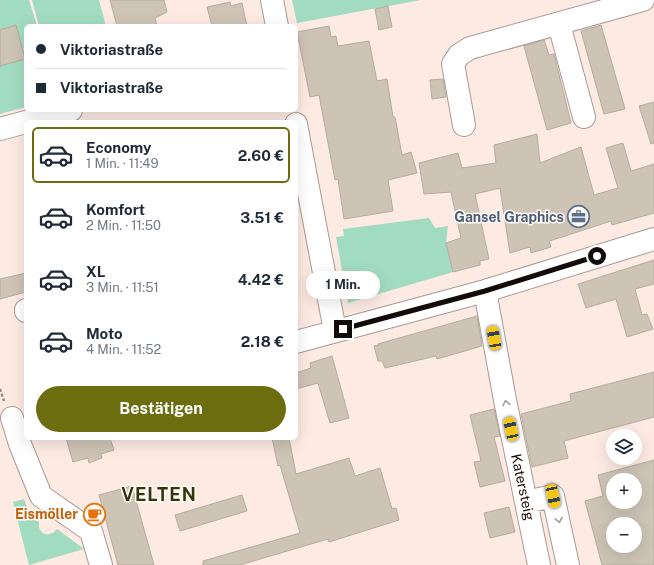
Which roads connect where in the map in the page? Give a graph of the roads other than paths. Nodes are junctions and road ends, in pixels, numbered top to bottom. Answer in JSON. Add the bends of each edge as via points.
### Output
{"nodes":[{"id":1,"x":272,"y":0,"type":"edge"},
{"id":2,"x":643,"y":0,"type":"edge"},
{"id":3,"x":277,"y":24,"type":"edge"},
{"id":4,"x":559,"y":24,"type":"junction"},
{"id":5,"x":64,"y":112,"type":"edge"},
{"id":6,"x":584,"y":117,"type":"dead end"},
{"id":7,"x":34,"y":120,"type":"edge"},
{"id":8,"x":24,"y":123,"type":"edge"},
{"id":9,"x":464,"y":125,"type":"dead end"},
{"id":10,"x":0,"y":129,"type":"edge"},
{"id":11,"x":298,"y":134,"type":"edge"},
{"id":12,"x":654,"y":240,"type":"edge"},
{"id":13,"x":485,"y":291,"type":"junction"},
{"id":14,"x":335,"y":331,"type":"junction"},
{"id":15,"x":298,"y":341,"type":"edge"},
{"id":16,"x":13,"y":418,"type":"edge"},
{"id":17,"x":526,"y":502,"type":"junction"},
{"id":18,"x":101,"y":565,"type":"edge"},
{"id":19,"x":539,"y":565,"type":"edge"},
{"id":20,"x":568,"y":565,"type":"edge"}],
"edges":[{"from":1,"to":3,"type":"street"},
{"from":2,"to":4,"type":"street"},
{"from":4,"to":6,"type":"street"},
{"from":4,"to":9,"type":"street","via":[[470,48],[459,55],[453,64]]},
{"from":5,"to":7,"type":"street"},
{"from":8,"to":10,"type":"street"},
{"from":11,"to":14,"type":"street"},
{"from":12,"to":13,"type":"street"},
{"from":13,"to":14,"type":"street"},
{"from":17,"to":13,"type":"street","name":"Katersteig","one_way":true},
{"from":14,"to":15,"type":"street"},
{"from":16,"to":18,"type":"street","via":[[20,444],[41,496],[91,532]]},
{"from":17,"to":19,"type":"street","name":"Katersteig"},
{"from":17,"to":20,"type":"street","one_way":true,"via":[[553,496]]}]}
